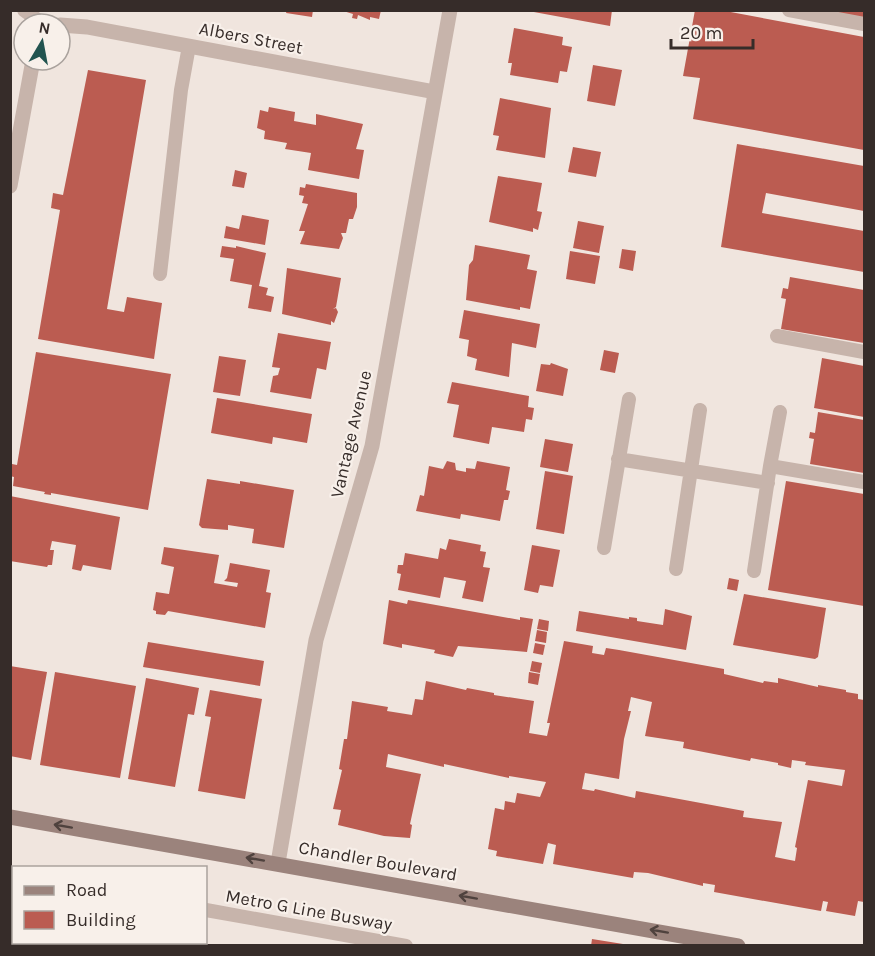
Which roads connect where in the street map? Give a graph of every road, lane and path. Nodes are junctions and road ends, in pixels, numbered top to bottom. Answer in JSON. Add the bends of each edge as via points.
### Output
{"nodes":[{"id":1,"x":450,"y":10,"type":"edge"},
{"id":2,"x":789,"y":10,"type":"edge"},
{"id":3,"x":864,"y":24,"type":"edge"},
{"id":4,"x":72,"y":25,"type":"edge"},
{"id":5,"x":189,"y":46,"type":"junction"},
{"id":6,"x":31,"y":72,"type":"edge"},
{"id":7,"x":435,"y":92,"type":"junction"},
{"id":8,"x":10,"y":186,"type":"edge"},
{"id":9,"x":160,"y":274,"type":"dead end"},
{"id":10,"x":777,"y":336,"type":"dead end"},
{"id":11,"x":864,"y":352,"type":"edge"},
{"id":12,"x":629,"y":399,"type":"dead end"},
{"id":13,"x":700,"y":410,"type":"dead end"},
{"id":14,"x":780,"y":412,"type":"dead end"},
{"id":15,"x":618,"y":459,"type":"junction"},
{"id":16,"x":770,"y":466,"type":"junction"},
{"id":17,"x":691,"y":471,"type":"junction"},
{"id":18,"x":864,"y":482,"type":"edge"},
{"id":19,"x":768,"y":483,"type":"junction"},
{"id":20,"x":604,"y":548,"type":"dead end"},
{"id":21,"x":676,"y":569,"type":"dead end"},
{"id":22,"x":754,"y":571,"type":"dead end"},
{"id":23,"x":10,"y":817,"type":"edge"},
{"id":24,"x":278,"y":863,"type":"junction"},
{"id":25,"x":207,"y":910,"type":"edge"},
{"id":26,"x":406,"y":945,"type":"edge"},
{"id":27,"x":738,"y":945,"type":"edge"}],
"edges":[{"from":1,"to":7,"type":"street","name":"Vantage Avenue"},
{"from":2,"to":3,"type":"lane"},
{"from":4,"to":5,"type":"street","name":"Albers Street"},
{"from":5,"to":7,"type":"street","name":"Albers Street"},
{"from":5,"to":9,"type":"lane"},
{"from":6,"to":8,"type":"street"},
{"from":7,"to":24,"type":"street","name":"Vantage Avenue","via":[[372,446],[316,640]]},
{"from":10,"to":11,"type":"lane"},
{"from":12,"to":15,"type":"lane"},
{"from":13,"to":17,"type":"lane"},
{"from":14,"to":16,"type":"lane"},
{"from":15,"to":17,"type":"lane"},
{"from":15,"to":20,"type":"lane"},
{"from":16,"to":18,"type":"lane"},
{"from":16,"to":19,"type":"lane"},
{"from":17,"to":19,"type":"lane"},
{"from":17,"to":21,"type":"lane"},
{"from":19,"to":22,"type":"lane"},
{"from":24,"to":23,"type":"street","name":"Chandler Boulevard","one_way":true},
{"from":27,"to":24,"type":"street","name":"Chandler Boulevard","one_way":true},
{"from":25,"to":26,"type":"lane","name":"Metro G Line Busway"}]}
